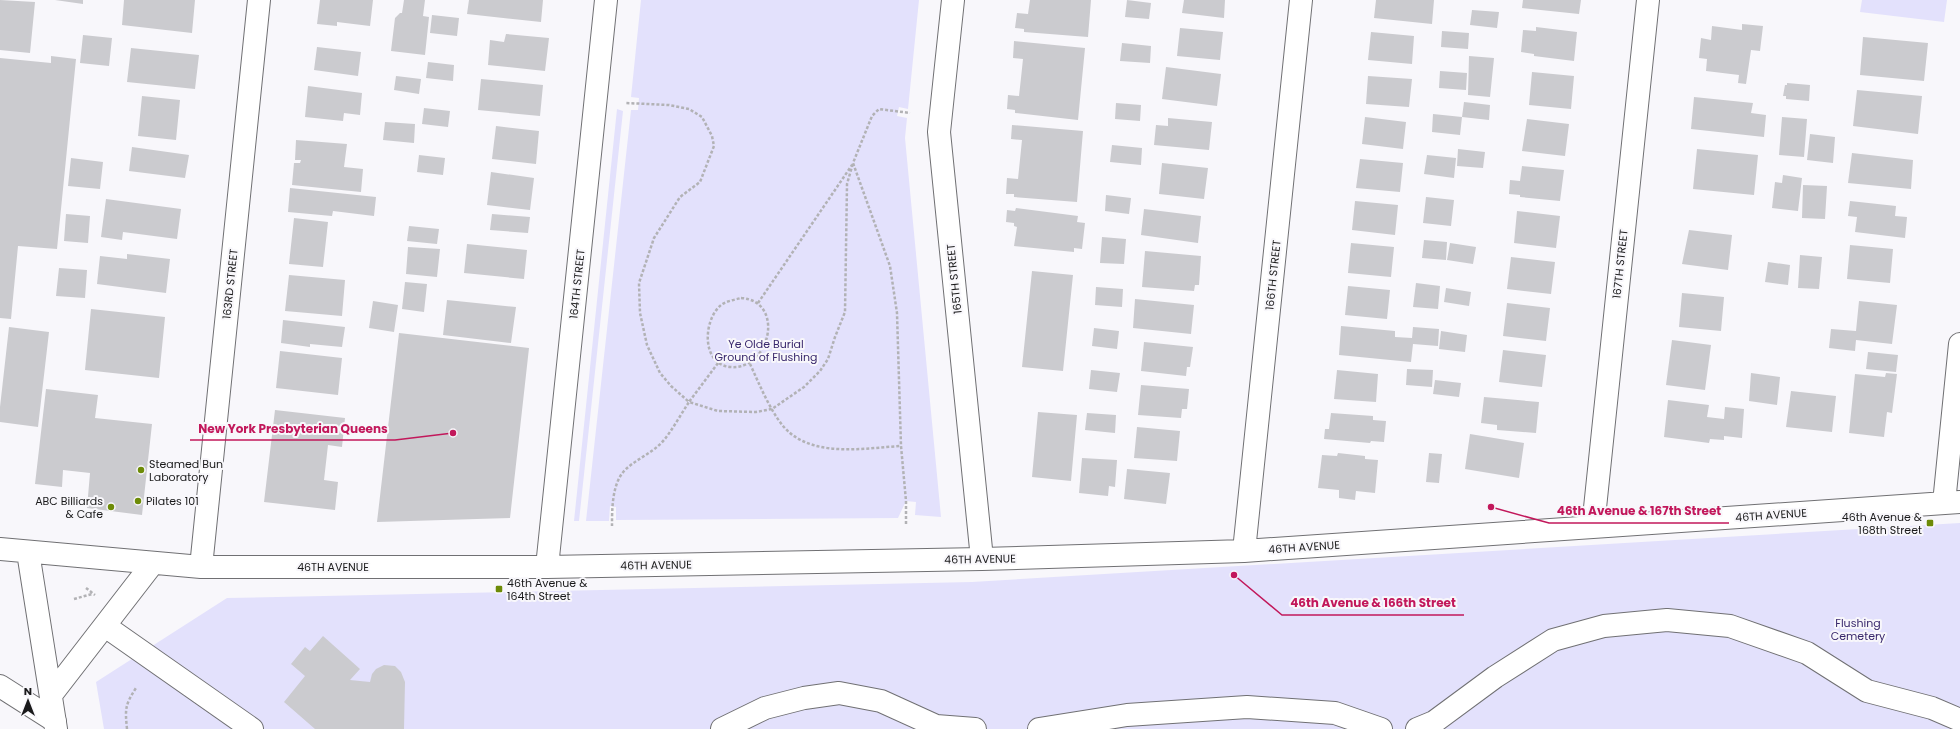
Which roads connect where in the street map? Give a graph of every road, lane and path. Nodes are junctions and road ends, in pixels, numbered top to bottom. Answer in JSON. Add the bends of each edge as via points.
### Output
{"nodes":[{"id":1,"x":259,"y":0,"type":"edge"},
{"id":2,"x":606,"y":0,"type":"edge"},
{"id":3,"x":953,"y":0,"type":"edge"},
{"id":4,"x":1301,"y":0,"type":"edge"},
{"id":5,"x":1648,"y":0,"type":"edge"},
{"id":6,"x":626,"y":103,"type":"dead end"},
{"id":7,"x":910,"y":113,"type":"dead end"},
{"id":8,"x":853,"y":163,"type":"junction"},
{"id":9,"x":758,"y":303,"type":"junction"},
{"id":10,"x":1960,"y":344,"type":"edge"},
{"id":11,"x":718,"y":363,"type":"junction"},
{"id":12,"x":750,"y":364,"type":"junction"},
{"id":13,"x":689,"y":402,"type":"junction"},
{"id":14,"x":772,"y":409,"type":"junction"},
{"id":15,"x":901,"y":446,"type":"junction"},
{"id":16,"x":1952,"y":502,"type":"edge"},
{"id":17,"x":906,"y":524,"type":"dead end"},
{"id":18,"x":612,"y":526,"type":"dead end"},
{"id":19,"x":1593,"y":527,"type":"junction"},
{"id":20,"x":0,"y":549,"type":"edge"},
{"id":21,"x":1244,"y":550,"type":"junction"},
{"id":22,"x":28,"y":552,"type":"junction"},
{"id":23,"x":982,"y":559,"type":"junction"},
{"id":24,"x":153,"y":563,"type":"junction"},
{"id":25,"x":202,"y":568,"type":"junction"},
{"id":26,"x":547,"y":568,"type":"junction"},
{"id":27,"x":86,"y":588,"type":"dead end"},
{"id":28,"x":74,"y":599,"type":"dead end"},
{"id":29,"x":105,"y":626,"type":"junction"},
{"id":30,"x":0,"y":686,"type":"edge"},
{"id":31,"x":136,"y":688,"type":"dead end"},
{"id":32,"x":51,"y":695,"type":"junction"},
{"id":33,"x":1960,"y":720,"type":"edge"},
{"id":34,"x":55,"y":725,"type":"edge"},
{"id":35,"x":937,"y":728,"type":"edge"},
{"id":36,"x":128,"y":729,"type":"edge"},
{"id":37,"x":252,"y":729,"type":"edge"},
{"id":38,"x":722,"y":729,"type":"edge"},
{"id":39,"x":975,"y":729,"type":"edge"},
{"id":40,"x":1039,"y":729,"type":"edge"},
{"id":41,"x":1381,"y":729,"type":"edge"},
{"id":42,"x":1417,"y":729,"type":"edge"}],
"edges":[{"from":1,"to":25,"type":"street","name":"163RD STREET"},
{"from":2,"to":26,"type":"street","name":"164TH STREET"},
{"from":3,"to":23,"type":"street","name":"165TH STREET","via":[[939,132]]},
{"from":4,"to":21,"type":"street","name":"166TH STREET"},
{"from":5,"to":19,"type":"street","name":"167TH STREET"},
{"from":6,"to":13,"type":"path","via":[[689,108],[702,117],[712,136],[714,146],[700,182],[680,197],[654,238],[639,283],[640,313],[647,345],[660,373]]},
{"from":7,"to":8,"type":"path","via":[[879,108],[872,116]]},
{"from":8,"to":9,"type":"path"},
{"from":8,"to":14,"type":"path","via":[[847,184],[845,312],[828,359],[820,371],[804,387]]},
{"from":8,"to":15,"type":"path","via":[[890,266],[897,313]]},
{"from":9,"to":11,"type":"path","via":[[750,299],[730,300],[714,312],[710,321],[708,340],[711,354]]},
{"from":9,"to":12,"type":"path","via":[[766,313],[768,329],[763,348]]},
{"from":10,"to":16,"type":"street"},
{"from":11,"to":12,"type":"path","via":[[729,367]]},
{"from":11,"to":13,"type":"path"},
{"from":12,"to":14,"type":"path"},
{"from":13,"to":14,"type":"path","via":[[718,411],[756,412]]},
{"from":13,"to":18,"type":"path","via":[[664,441],[624,471],[612,506]]},
{"from":14,"to":15,"type":"path","via":[[789,432],[805,443],[841,449]]},
{"from":15,"to":17,"type":"path"},
{"from":16,"to":19,"type":"street","name":"46TH AVENUE"},
{"from":19,"to":21,"type":"street","name":"46TH AVENUE"},
{"from":20,"to":22,"type":"street","name":"46TH AVENUE"},
{"from":21,"to":23,"type":"street","name":"46TH AVENUE"},
{"from":22,"to":24,"type":"street","name":"46TH AVENUE"},
{"from":22,"to":32,"type":"street"},
{"from":23,"to":26,"type":"street","name":"46TH AVENUE"},
{"from":24,"to":25,"type":"street","name":"46TH AVENUE"},
{"from":24,"to":29,"type":"street"},
{"from":25,"to":26,"type":"street","name":"46TH AVENUE"},
{"from":27,"to":28,"type":"path","via":[[93,594]]},
{"from":29,"to":32,"type":"street"},
{"from":29,"to":37,"type":"street"},
{"from":30,"to":34,"type":"street"},
{"from":31,"to":36,"type":"path","via":[[127,703],[125,713]]},
{"from":32,"to":34,"type":"street"},
{"from":33,"to":42,"type":"street","via":[[1932,708],[1867,691],[1807,653],[1730,626],[1667,620],[1604,626],[1553,640],[1495,677],[1434,722]]},
{"from":35,"to":38,"type":"street","via":[[881,701],[839,693],[804,698],[765,708]]},
{"from":35,"to":39,"type":"street"},
{"from":40,"to":41,"type":"street","via":[[1127,715],[1247,707],[1335,713]]}]}
